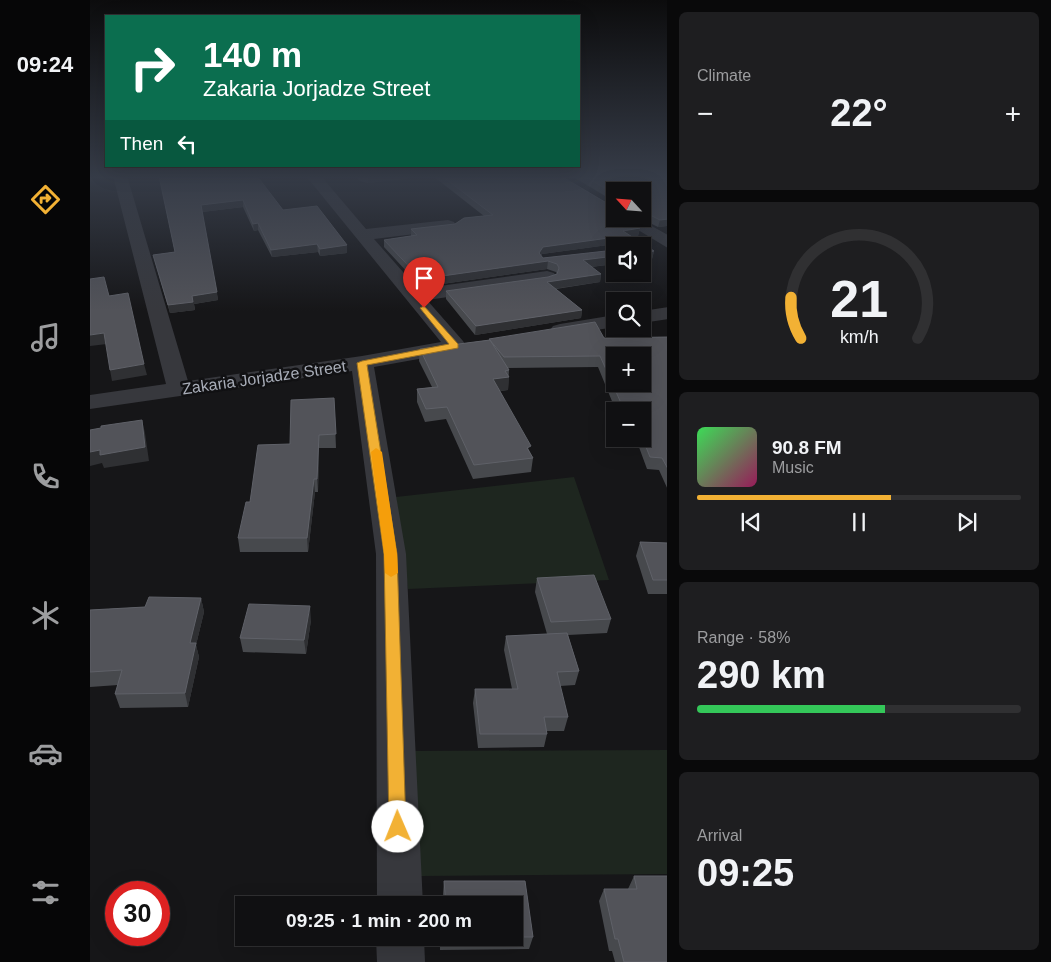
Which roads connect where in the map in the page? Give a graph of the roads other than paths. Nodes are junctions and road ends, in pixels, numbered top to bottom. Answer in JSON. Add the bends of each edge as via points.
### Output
{"nodes":[{"id":1,"x":132,"y":221,"type":"edge"},
{"id":2,"x":350,"y":221,"type":"edge"},
{"id":3,"x":454,"y":224,"type":"edge"},
{"id":4,"x":642,"y":228,"type":"edge"},
{"id":5,"x":362,"y":235,"type":"junction"},
{"id":6,"x":667,"y":244,"type":"edge"},
{"id":7,"x":651,"y":247,"type":"edge"},
{"id":8,"x":547,"y":277,"type":"edge"},
{"id":9,"x":413,"y":296,"type":"junction"},
{"id":10,"x":606,"y":322,"type":"edge"},
{"id":11,"x":540,"y":333,"type":"edge"},
{"id":12,"x":362,"y":363,"type":"junction"},
{"id":13,"x":178,"y":389,"type":"junction"},
{"id":14,"x":90,"y":402,"type":"edge"},
{"id":15,"x":400,"y":896,"type":"edge"},
{"id":16,"x":400,"y":946,"type":"edge"},
{"id":17,"x":401,"y":962,"type":"edge"}],
"edges":[{"from":1,"to":13,"type":"street"},
{"from":2,"to":5,"type":"street"},
{"from":3,"to":5,"type":"street"},
{"from":4,"to":6,"type":"street"},
{"from":5,"to":9,"type":"street"},
{"from":6,"to":7,"type":"street"},
{"from":8,"to":9,"type":"street"},
{"from":9,"to":12,"type":"street","name":"Zakaria Jorjadze Street","via":[[464,344]]},
{"from":10,"to":11,"type":"street"},
{"from":12,"to":13,"type":"street","name":"Zakaria Jorjadze Street"},
{"from":12,"to":15,"type":"street","via":[[391,554]]},
{"from":13,"to":14,"type":"street","name":"Zakaria Jorjadze Street"},
{"from":16,"to":17,"type":"street"}]}
